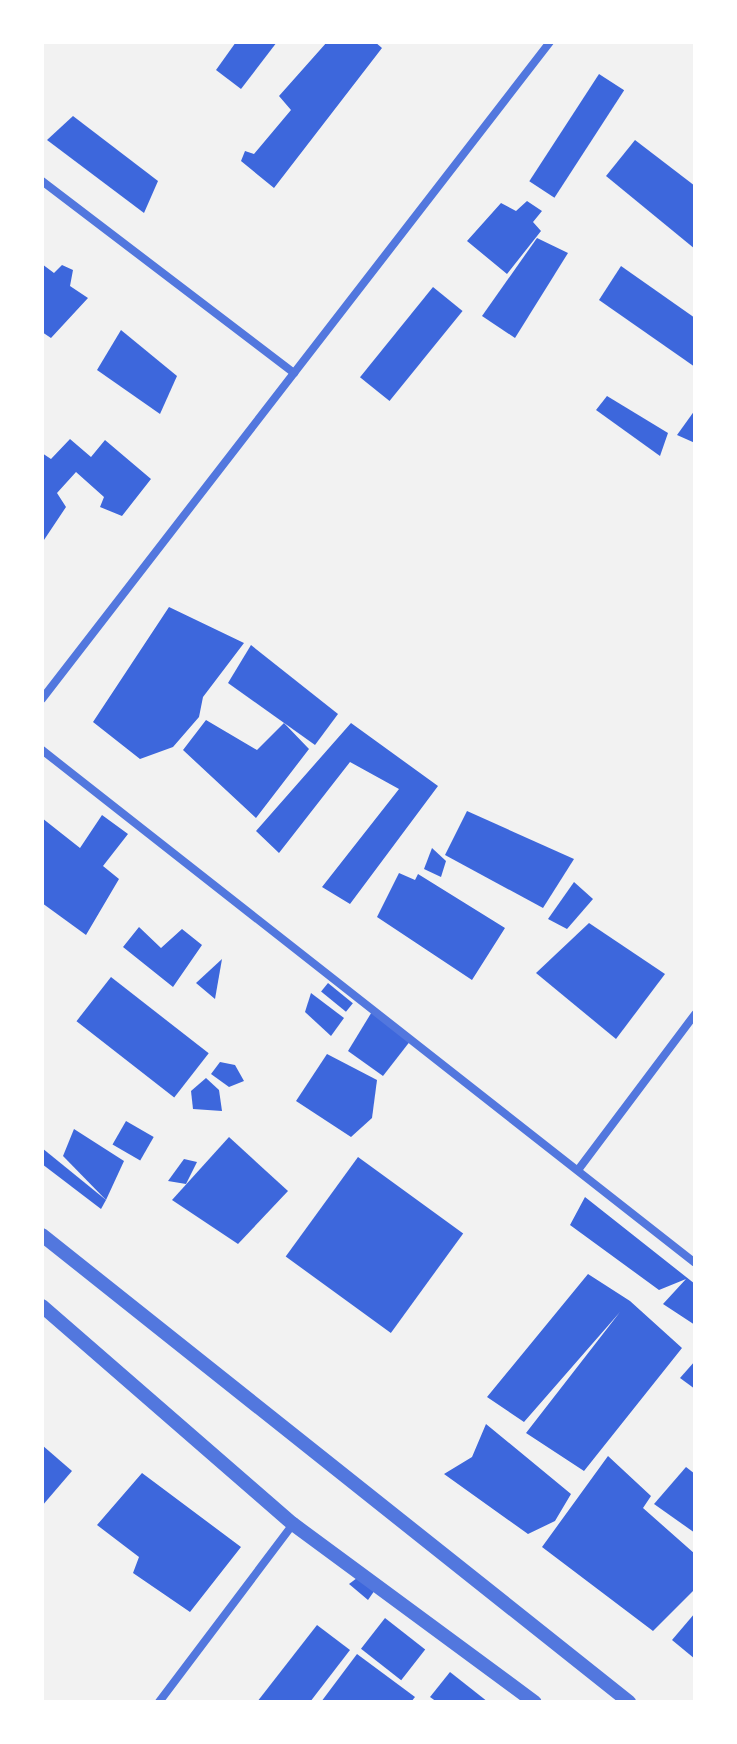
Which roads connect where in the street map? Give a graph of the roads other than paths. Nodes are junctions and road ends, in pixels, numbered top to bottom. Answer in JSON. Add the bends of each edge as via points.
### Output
{"nodes":[{"id":1,"x":550,"y":42,"type":"edge"},
{"id":2,"x":42,"y":181,"type":"edge"},
{"id":3,"x":294,"y":373,"type":"junction"},
{"id":4,"x":42,"y":699,"type":"edge"},
{"id":5,"x":42,"y":750,"type":"edge"},
{"id":6,"x":695,"y":1014,"type":"edge"},
{"id":7,"x":578,"y":1170,"type":"junction"},
{"id":8,"x":42,"y":1235,"type":"edge"},
{"id":9,"x":695,"y":1263,"type":"edge"},
{"id":10,"x":42,"y":1306,"type":"edge"},
{"id":11,"x":293,"y":1524,"type":"junction"},
{"id":12,"x":159,"y":1702,"type":"edge"},
{"id":13,"x":534,"y":1702,"type":"edge"},
{"id":14,"x":629,"y":1702,"type":"edge"}],
"edges":[{"from":1,"to":3,"type":"street"},
{"from":2,"to":3,"type":"street"},
{"from":3,"to":4,"type":"street"},
{"from":5,"to":7,"type":"street"},
{"from":6,"to":7,"type":"street"},
{"from":7,"to":9,"type":"street"},
{"from":8,"to":14,"type":"street"},
{"from":10,"to":11,"type":"street"},
{"from":11,"to":12,"type":"street"},
{"from":11,"to":13,"type":"street"}]}
